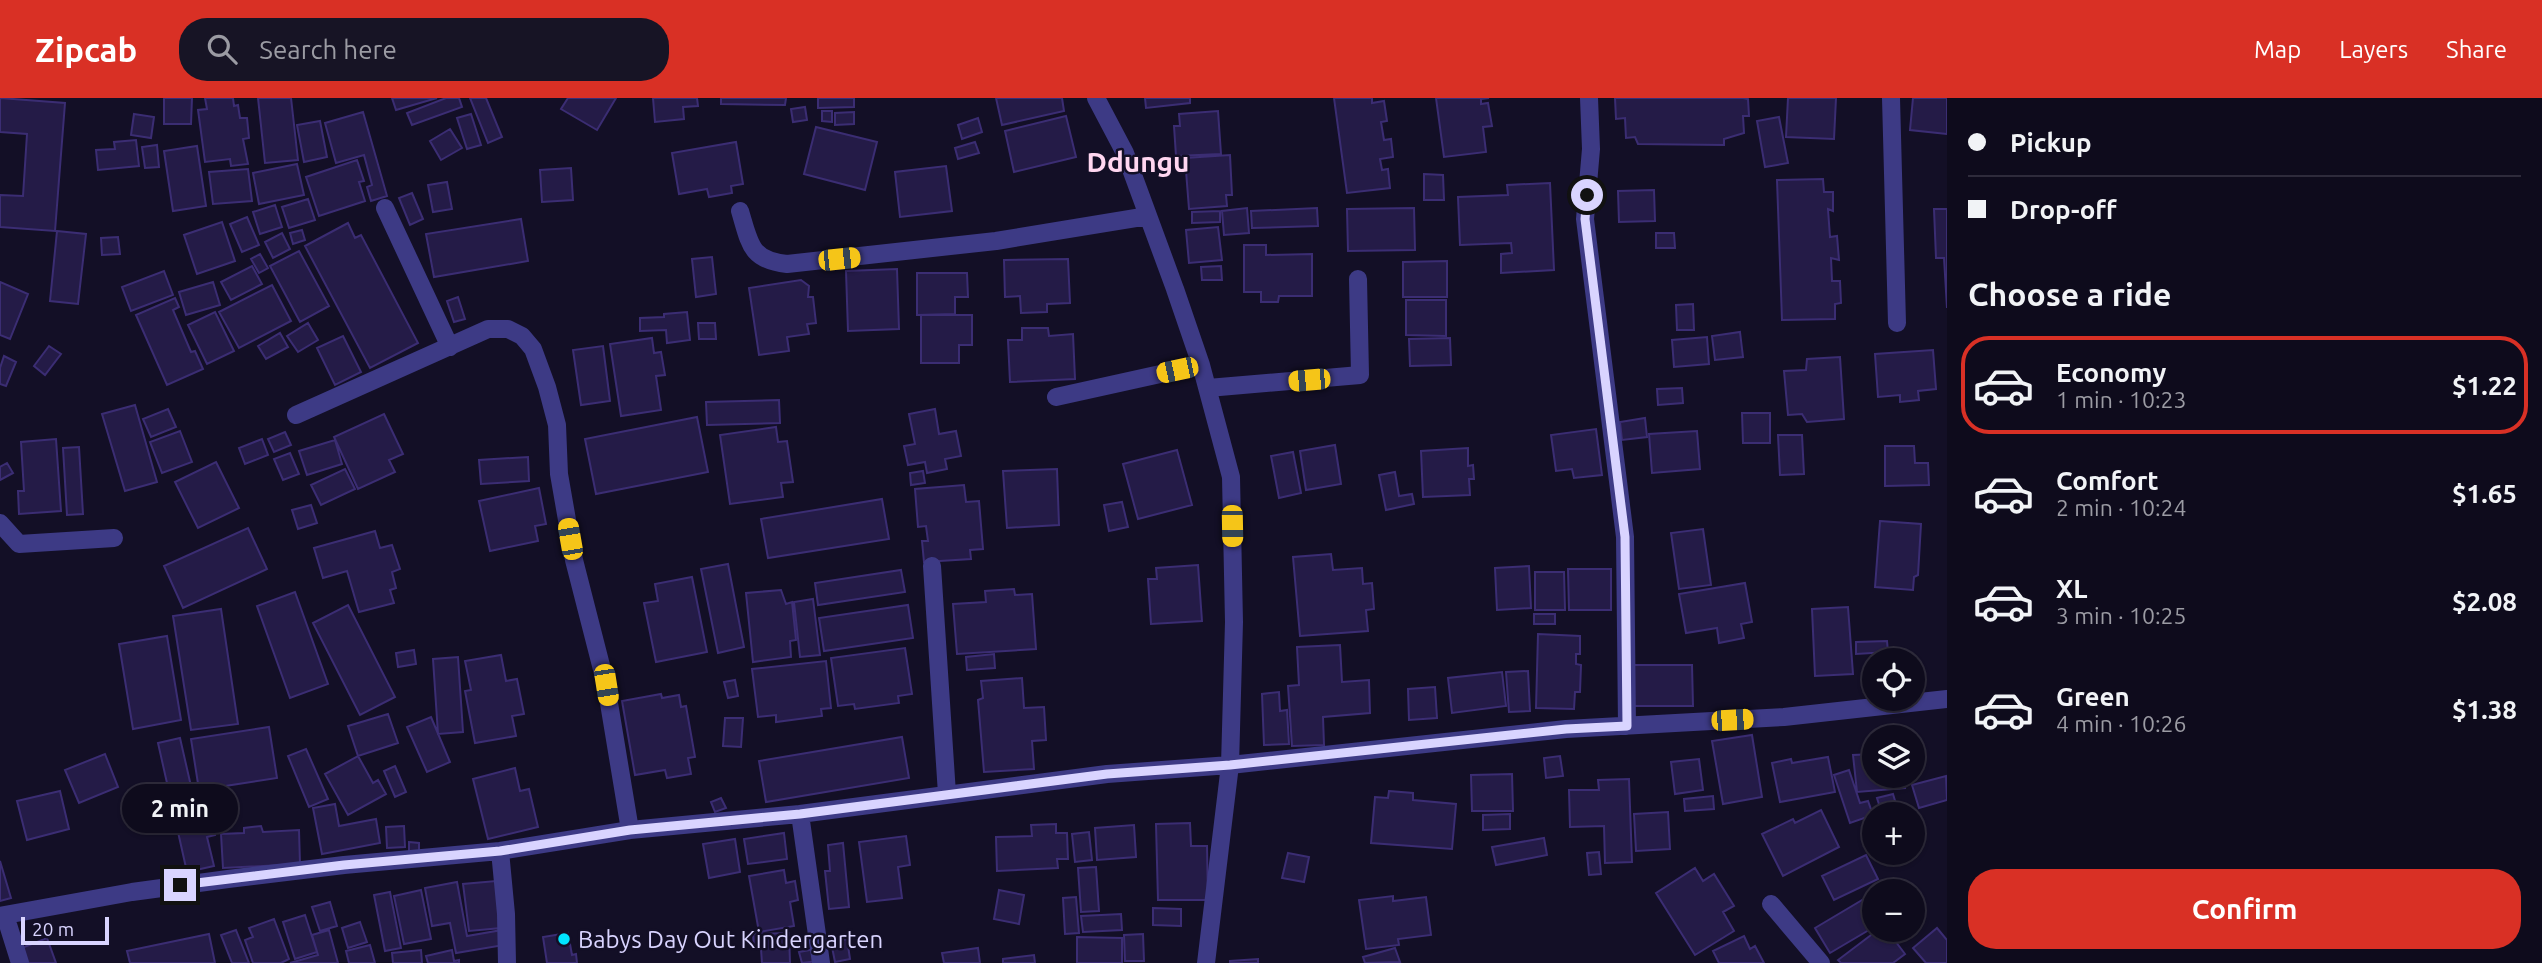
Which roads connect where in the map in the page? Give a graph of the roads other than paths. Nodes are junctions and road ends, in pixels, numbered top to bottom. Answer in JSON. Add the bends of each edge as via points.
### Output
{"nodes":[{"id":1,"x":1096,"y":98,"type":"edge"},
{"id":2,"x":1589,"y":98,"type":"edge"},
{"id":3,"x":1891,"y":98,"type":"edge"},
{"id":4,"x":385,"y":208,"type":"dead end"},
{"id":5,"x":740,"y":211,"type":"dead end"},
{"id":6,"x":1148,"y":216,"type":"junction"},
{"id":7,"x":1358,"y":279,"type":"dead end"},
{"id":8,"x":1897,"y":323,"type":"dead end"},
{"id":9,"x":450,"y":347,"type":"junction"},
{"id":10,"x":1201,"y":365,"type":"junction"},
{"id":11,"x":1208,"y":388,"type":"junction"},
{"id":12,"x":1056,"y":397,"type":"dead end"},
{"id":13,"x":296,"y":415,"type":"dead end"},
{"id":14,"x":0,"y":523,"type":"edge"},
{"id":15,"x":114,"y":538,"type":"dead end"},
{"id":16,"x":932,"y":566,"type":"dead end"},
{"id":17,"x":1947,"y":699,"type":"edge"},
{"id":18,"x":1627,"y":726,"type":"junction"},
{"id":19,"x":1230,"y":765,"type":"junction"},
{"id":20,"x":947,"y":794,"type":"junction"},
{"id":21,"x":800,"y":814,"type":"junction"},
{"id":22,"x":630,"y":830,"type":"junction"},
{"id":23,"x":500,"y":851,"type":"junction"},
{"id":24,"x":1771,"y":904,"type":"dead end"},
{"id":25,"x":2,"y":916,"type":"edge"},
{"id":26,"x":20,"y":963,"type":"edge"},
{"id":27,"x":507,"y":963,"type":"edge"},
{"id":28,"x":821,"y":963,"type":"edge"},
{"id":29,"x":1206,"y":963,"type":"edge"},
{"id":30,"x":1821,"y":963,"type":"edge"}],
"edges":[{"from":1,"to":6,"type":"street","via":[[1125,153]]},
{"from":2,"to":18,"type":"street","via":[[1591,149],[1585,219],[1625,537]]},
{"from":3,"to":8,"type":"street"},
{"from":4,"to":9,"type":"street"},
{"from":5,"to":6,"type":"street","via":[[750,245],[767,262],[787,264],[996,242]]},
{"from":6,"to":10,"type":"street"},
{"from":7,"to":11,"type":"street","via":[[1360,375]]},
{"from":9,"to":13,"type":"street"},
{"from":9,"to":22,"type":"street","via":[[488,329],[522,335],[533,349],[556,425],[559,474],[574,560],[606,685]]},
{"from":10,"to":11,"type":"street"},
{"from":10,"to":12,"type":"street"},
{"from":11,"to":19,"type":"street","via":[[1231,477],[1234,622]]},
{"from":14,"to":15,"type":"street","via":[[19,544]]},
{"from":16,"to":20,"type":"street"},
{"from":17,"to":18,"type":"street","via":[[1784,717]]},
{"from":18,"to":19,"type":"street"},
{"from":19,"to":20,"type":"street"},
{"from":19,"to":29,"type":"street"},
{"from":20,"to":21,"type":"street"},
{"from":21,"to":22,"type":"street"},
{"from":21,"to":28,"type":"street"},
{"from":22,"to":23,"type":"street"},
{"from":23,"to":25,"type":"street","via":[[214,880]]},
{"from":23,"to":27,"type":"street"},
{"from":24,"to":30,"type":"street"},
{"from":25,"to":26,"type":"street"}]}
